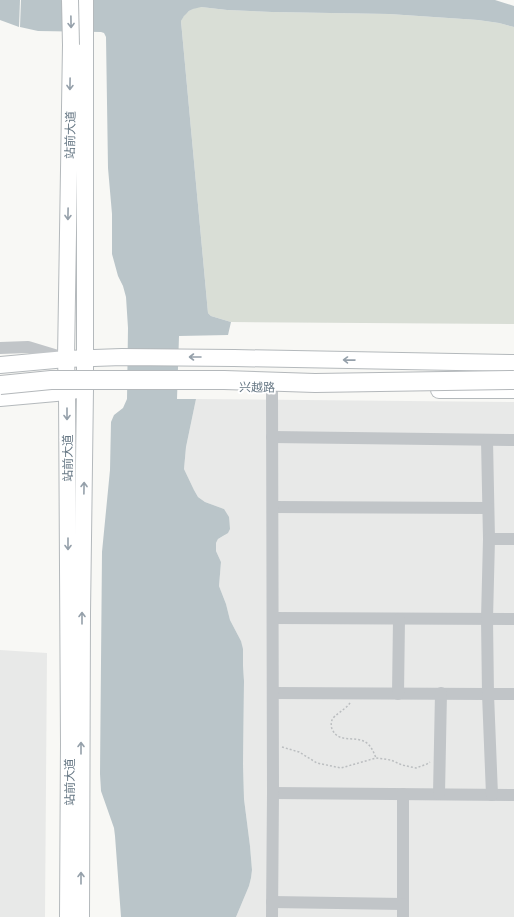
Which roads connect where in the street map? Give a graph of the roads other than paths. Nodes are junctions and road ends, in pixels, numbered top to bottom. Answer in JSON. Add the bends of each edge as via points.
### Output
{"nodes":[{"id":1,"x":70,"y":0,"type":"edge"},
{"id":2,"x":85,"y":0,"type":"edge"},
{"id":3,"x":78,"y":44,"type":"junction"},
{"id":4,"x":0,"y":348,"type":"edge"},
{"id":5,"x":85,"y":358,"type":"junction"},
{"id":6,"x":66,"y":359,"type":"junction"},
{"id":7,"x":514,"y":364,"type":"edge"},
{"id":8,"x":0,"y":365,"type":"edge"},
{"id":9,"x":514,"y":368,"type":"edge"},
{"id":10,"x":0,"y":376,"type":"edge"},
{"id":11,"x":514,"y":380,"type":"edge"},
{"id":12,"x":0,"y":385,"type":"edge"},
{"id":13,"x":272,"y":388,"type":"junction"},
{"id":14,"x":85,"y":389,"type":"junction"},
{"id":15,"x":514,"y":390,"type":"edge"},
{"id":16,"x":67,"y":392,"type":"junction"},
{"id":17,"x":0,"y":398,"type":"edge"},
{"id":18,"x":272,"y":437,"type":"junction"},
{"id":19,"x":487,"y":440,"type":"junction"},
{"id":20,"x":514,"y":440,"type":"edge"},
{"id":21,"x":272,"y":507,"type":"junction"},
{"id":22,"x":488,"y":508,"type":"junction"},
{"id":23,"x":489,"y":539,"type":"junction"},
{"id":24,"x":514,"y":539,"type":"edge"},
{"id":25,"x":273,"y":618,"type":"junction"},
{"id":26,"x":399,"y":619,"type":"junction"},
{"id":27,"x":487,"y":619,"type":"junction"},
{"id":28,"x":514,"y":619,"type":"edge"},
{"id":29,"x":273,"y":693,"type":"junction"},
{"id":30,"x":441,"y":693,"type":"junction"},
{"id":31,"x":398,"y":694,"type":"junction"},
{"id":32,"x":488,"y":694,"type":"junction"},
{"id":33,"x":514,"y":694,"type":"edge"},
{"id":34,"x":273,"y":793,"type":"junction"},
{"id":35,"x":403,"y":794,"type":"junction"},
{"id":36,"x":439,"y":794,"type":"junction"},
{"id":37,"x":492,"y":795,"type":"junction"},
{"id":38,"x":514,"y":795,"type":"edge"},
{"id":39,"x":272,"y":902,"type":"junction"},
{"id":40,"x":403,"y":904,"type":"junction"},
{"id":41,"x":68,"y":917,"type":"edge"},
{"id":42,"x":81,"y":917,"type":"edge"},
{"id":43,"x":272,"y":917,"type":"edge"},
{"id":44,"x":403,"y":917,"type":"edge"}],
"edges":[{"from":1,"to":3,"type":"main road","name":"站前大道","one_way":true,"bridge":true},
{"from":2,"to":3,"type":"main road","name":"站前大道"},
{"from":3,"to":5,"type":"main road","name":"站前大道"},
{"from":3,"to":6,"type":"main road","name":"站前大道","one_way":true},
{"from":4,"to":6,"type":"street","via":[[28,347]]},
{"from":5,"to":6,"type":"main road"},
{"from":7,"to":5,"type":"main road","one_way":true,"via":[[234,358]]},
{"from":5,"to":14,"type":"main road","name":"站前大道"},
{"from":6,"to":8,"type":"main road"},
{"from":6,"to":16,"type":"main road","name":"站前大道"},
{"from":9,"to":10,"type":"highway","via":[[315,372],[48,371]]},
{"from":11,"to":12,"type":"highway","bridge":true,"via":[[51,380]]},
{"from":13,"to":14,"type":"main road","name":"兴越路"},
{"from":13,"to":15,"type":"main road","name":"兴越路"},
{"from":13,"to":18,"type":"street"},
{"from":14,"to":16,"type":"main road","name":"兴越路"},
{"from":42,"to":14,"type":"main road","name":"站前大道","one_way":true},
{"from":16,"to":17,"type":"main road","name":"兴越路"},
{"from":16,"to":41,"type":"main road","name":"站前大道","one_way":true},
{"from":18,"to":19,"type":"street"},
{"from":18,"to":21,"type":"street"},
{"from":19,"to":20,"type":"street"},
{"from":19,"to":22,"type":"street"},
{"from":21,"to":22,"type":"street"},
{"from":21,"to":25,"type":"street"},
{"from":22,"to":23,"type":"street"},
{"from":23,"to":24,"type":"street"},
{"from":23,"to":27,"type":"street"},
{"from":25,"to":26,"type":"street"},
{"from":25,"to":29,"type":"street"},
{"from":26,"to":27,"type":"street"},
{"from":26,"to":31,"type":"street"},
{"from":27,"to":28,"type":"street"},
{"from":27,"to":32,"type":"street"},
{"from":29,"to":31,"type":"street"},
{"from":29,"to":34,"type":"street"},
{"from":30,"to":31,"type":"street"},
{"from":30,"to":32,"type":"street"},
{"from":30,"to":36,"type":"street"},
{"from":32,"to":33,"type":"street"},
{"from":32,"to":37,"type":"street"},
{"from":34,"to":35,"type":"street"},
{"from":34,"to":39,"type":"street"},
{"from":35,"to":36,"type":"street"},
{"from":35,"to":40,"type":"street"},
{"from":36,"to":37,"type":"street"},
{"from":37,"to":38,"type":"street"},
{"from":39,"to":40,"type":"street"},
{"from":39,"to":43,"type":"street"},
{"from":40,"to":44,"type":"street"}]}
